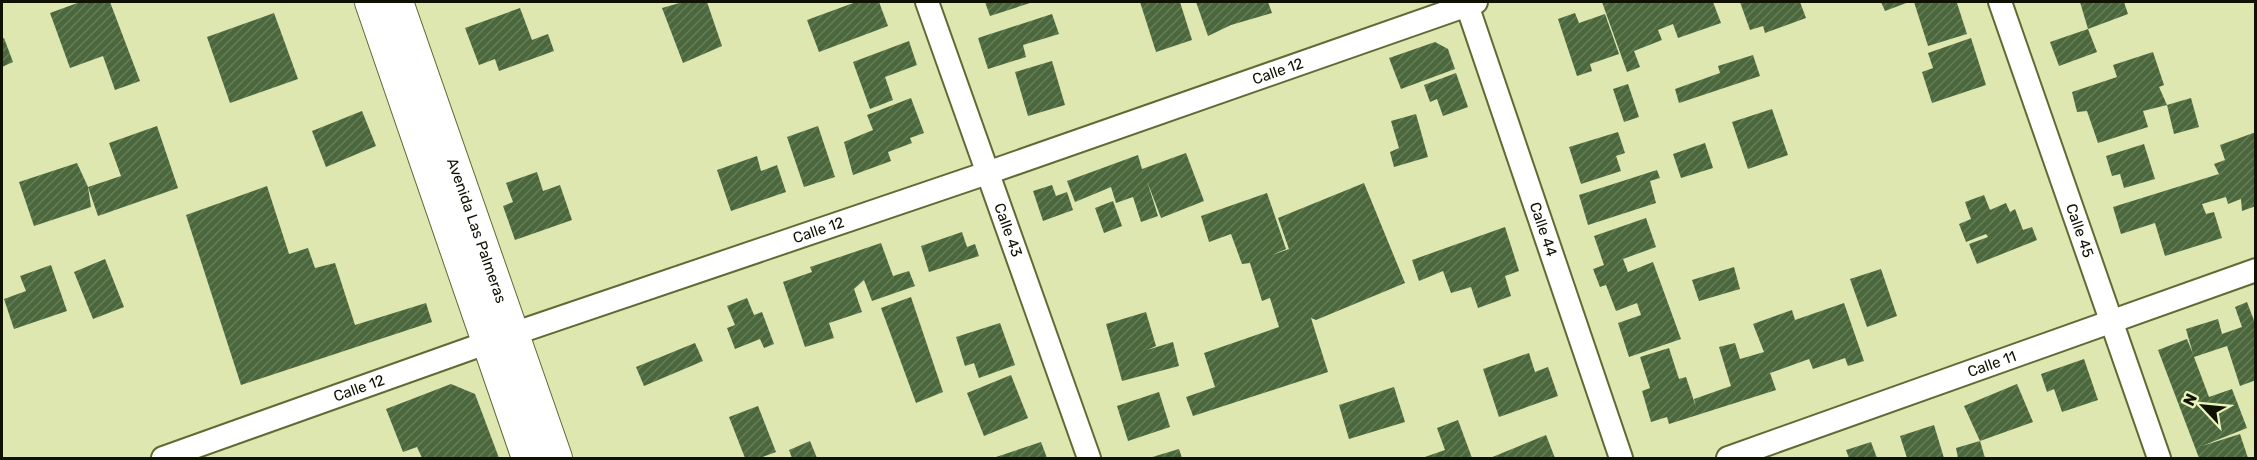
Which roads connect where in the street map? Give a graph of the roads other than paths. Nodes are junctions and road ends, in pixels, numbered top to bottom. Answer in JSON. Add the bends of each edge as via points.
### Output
{"nodes":[{"id":1,"x":371,"y":2,"type":"edge"},
{"id":2,"x":397,"y":2,"type":"edge"},
{"id":3,"x":927,"y":2,"type":"edge"},
{"id":4,"x":1469,"y":2,"type":"edge"},
{"id":5,"x":2000,"y":2,"type":"edge"},
{"id":6,"x":987,"y":173,"type":"junction"},
{"id":7,"x":2256,"y":270,"type":"edge"},
{"id":8,"x":2111,"y":321,"type":"junction"},
{"id":9,"x":501,"y":338,"type":"junction"},
{"id":10,"x":163,"y":459,"type":"edge"},
{"id":11,"x":528,"y":459,"type":"edge"},
{"id":12,"x":556,"y":459,"type":"edge"},
{"id":13,"x":1089,"y":459,"type":"edge"},
{"id":14,"x":1621,"y":459,"type":"edge"},
{"id":15,"x":1728,"y":459,"type":"edge"},
{"id":16,"x":2159,"y":459,"type":"edge"}],
"edges":[{"from":1,"to":9,"type":"main road","name":"Avenida Las Palmeras"},
{"from":2,"to":9,"type":"main road","name":"Avenida Las Palmeras"},
{"from":3,"to":6,"type":"street","name":"Calle 43"},
{"from":4,"to":6,"type":"street","name":"Calle 12"},
{"from":4,"to":14,"type":"street","name":"Calle 44"},
{"from":5,"to":8,"type":"street","name":"Calle 45"},
{"from":6,"to":9,"type":"street","name":"Calle 12"},
{"from":6,"to":13,"type":"street","name":"Calle 43"},
{"from":7,"to":8,"type":"street","name":"Calle 11"},
{"from":8,"to":15,"type":"street","name":"Calle 11"},
{"from":8,"to":16,"type":"street","name":"Calle 45"},
{"from":9,"to":10,"type":"street","name":"Calle 12"},
{"from":9,"to":11,"type":"main road","name":"Avenida Las Palmeras"},
{"from":9,"to":12,"type":"main road","name":"Avenida Las Palmeras"}]}
